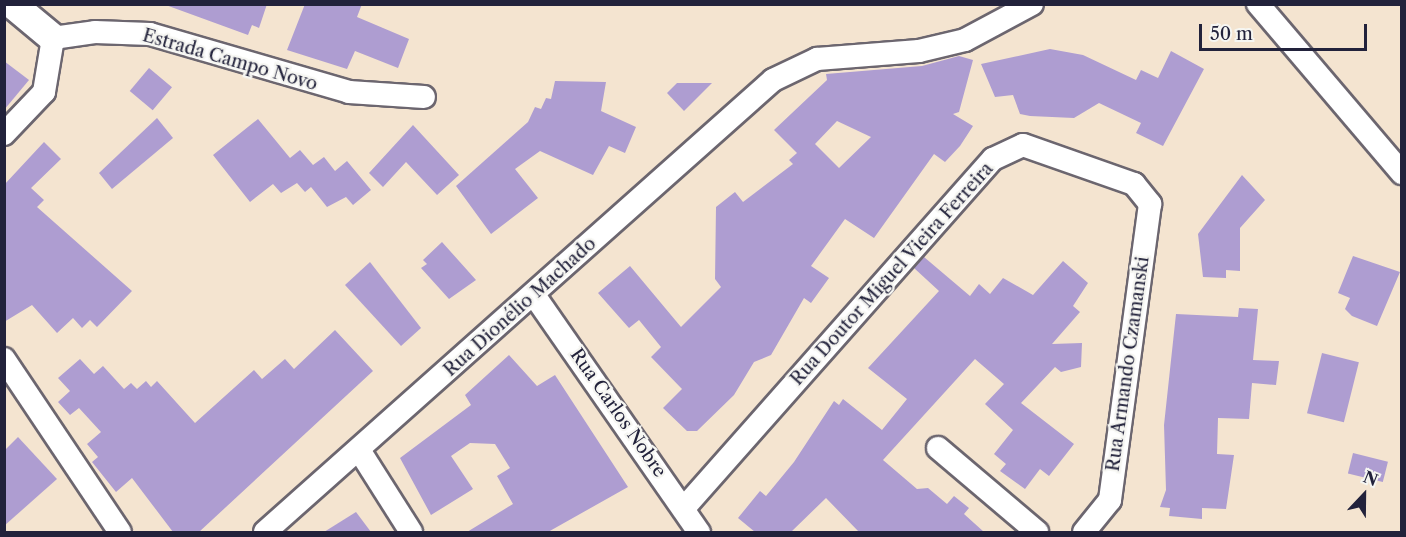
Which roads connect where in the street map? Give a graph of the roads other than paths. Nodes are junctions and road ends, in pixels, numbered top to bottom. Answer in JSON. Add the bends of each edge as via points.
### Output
{"nodes":[{"id":1,"x":12,"y":4,"type":"edge"},
{"id":2,"x":1032,"y":4,"type":"edge"},
{"id":3,"x":1258,"y":4,"type":"edge"},
{"id":4,"x":53,"y":38,"type":"junction"},
{"id":5,"x":424,"y":97,"type":"dead end"},
{"id":6,"x":4,"y":135,"type":"edge"},
{"id":7,"x":1401,"y":173,"type":"edge"},
{"id":8,"x":1142,"y":189,"type":"joint"},
{"id":9,"x":534,"y":295,"type":"junction"},
{"id":10,"x":4,"y":359,"type":"edge"},
{"id":11,"x":938,"y":448,"type":"dead end"},
{"id":12,"x":359,"y":450,"type":"junction"},
{"id":13,"x":684,"y":508,"type":"junction"},
{"id":14,"x":120,"y":532,"type":"edge"},
{"id":15,"x":265,"y":532,"type":"edge"},
{"id":16,"x":411,"y":532,"type":"edge"},
{"id":17,"x":699,"y":532,"type":"edge"},
{"id":18,"x":1038,"y":532,"type":"edge"},
{"id":19,"x":1084,"y":532,"type":"edge"}],
"edges":[{"from":1,"to":4,"type":"street"},
{"from":2,"to":9,"type":"street","name":"Rua Dionélio Machado","via":[[965,40],[919,51],[816,59],[773,80]]},
{"from":3,"to":7,"type":"street"},
{"from":4,"to":5,"type":"street","name":"Estrada Campo Novo","via":[[96,32],[150,34],[294,80],[349,92]]},
{"from":4,"to":6,"type":"street","via":[[44,92]]},
{"from":8,"to":13,"type":"street","name":"Rua Doutor Miguel Vieira Ferreira","via":[[1033,148],[1002,152]]},
{"from":8,"to":19,"type":"street","name":"Rua Armando Czamanski","via":[[1150,204],[1111,496]]},
{"from":9,"to":12,"type":"street","name":"Rua Dionélio Machado"},
{"from":9,"to":13,"type":"street","name":"Rua Carlos Nobre"},
{"from":10,"to":14,"type":"street"},
{"from":11,"to":18,"type":"street"},
{"from":12,"to":15,"type":"street","name":"Rua Dionélio Machado"},
{"from":12,"to":16,"type":"street"},
{"from":13,"to":17,"type":"street","name":"Rua Carlos Nobre"}]}
